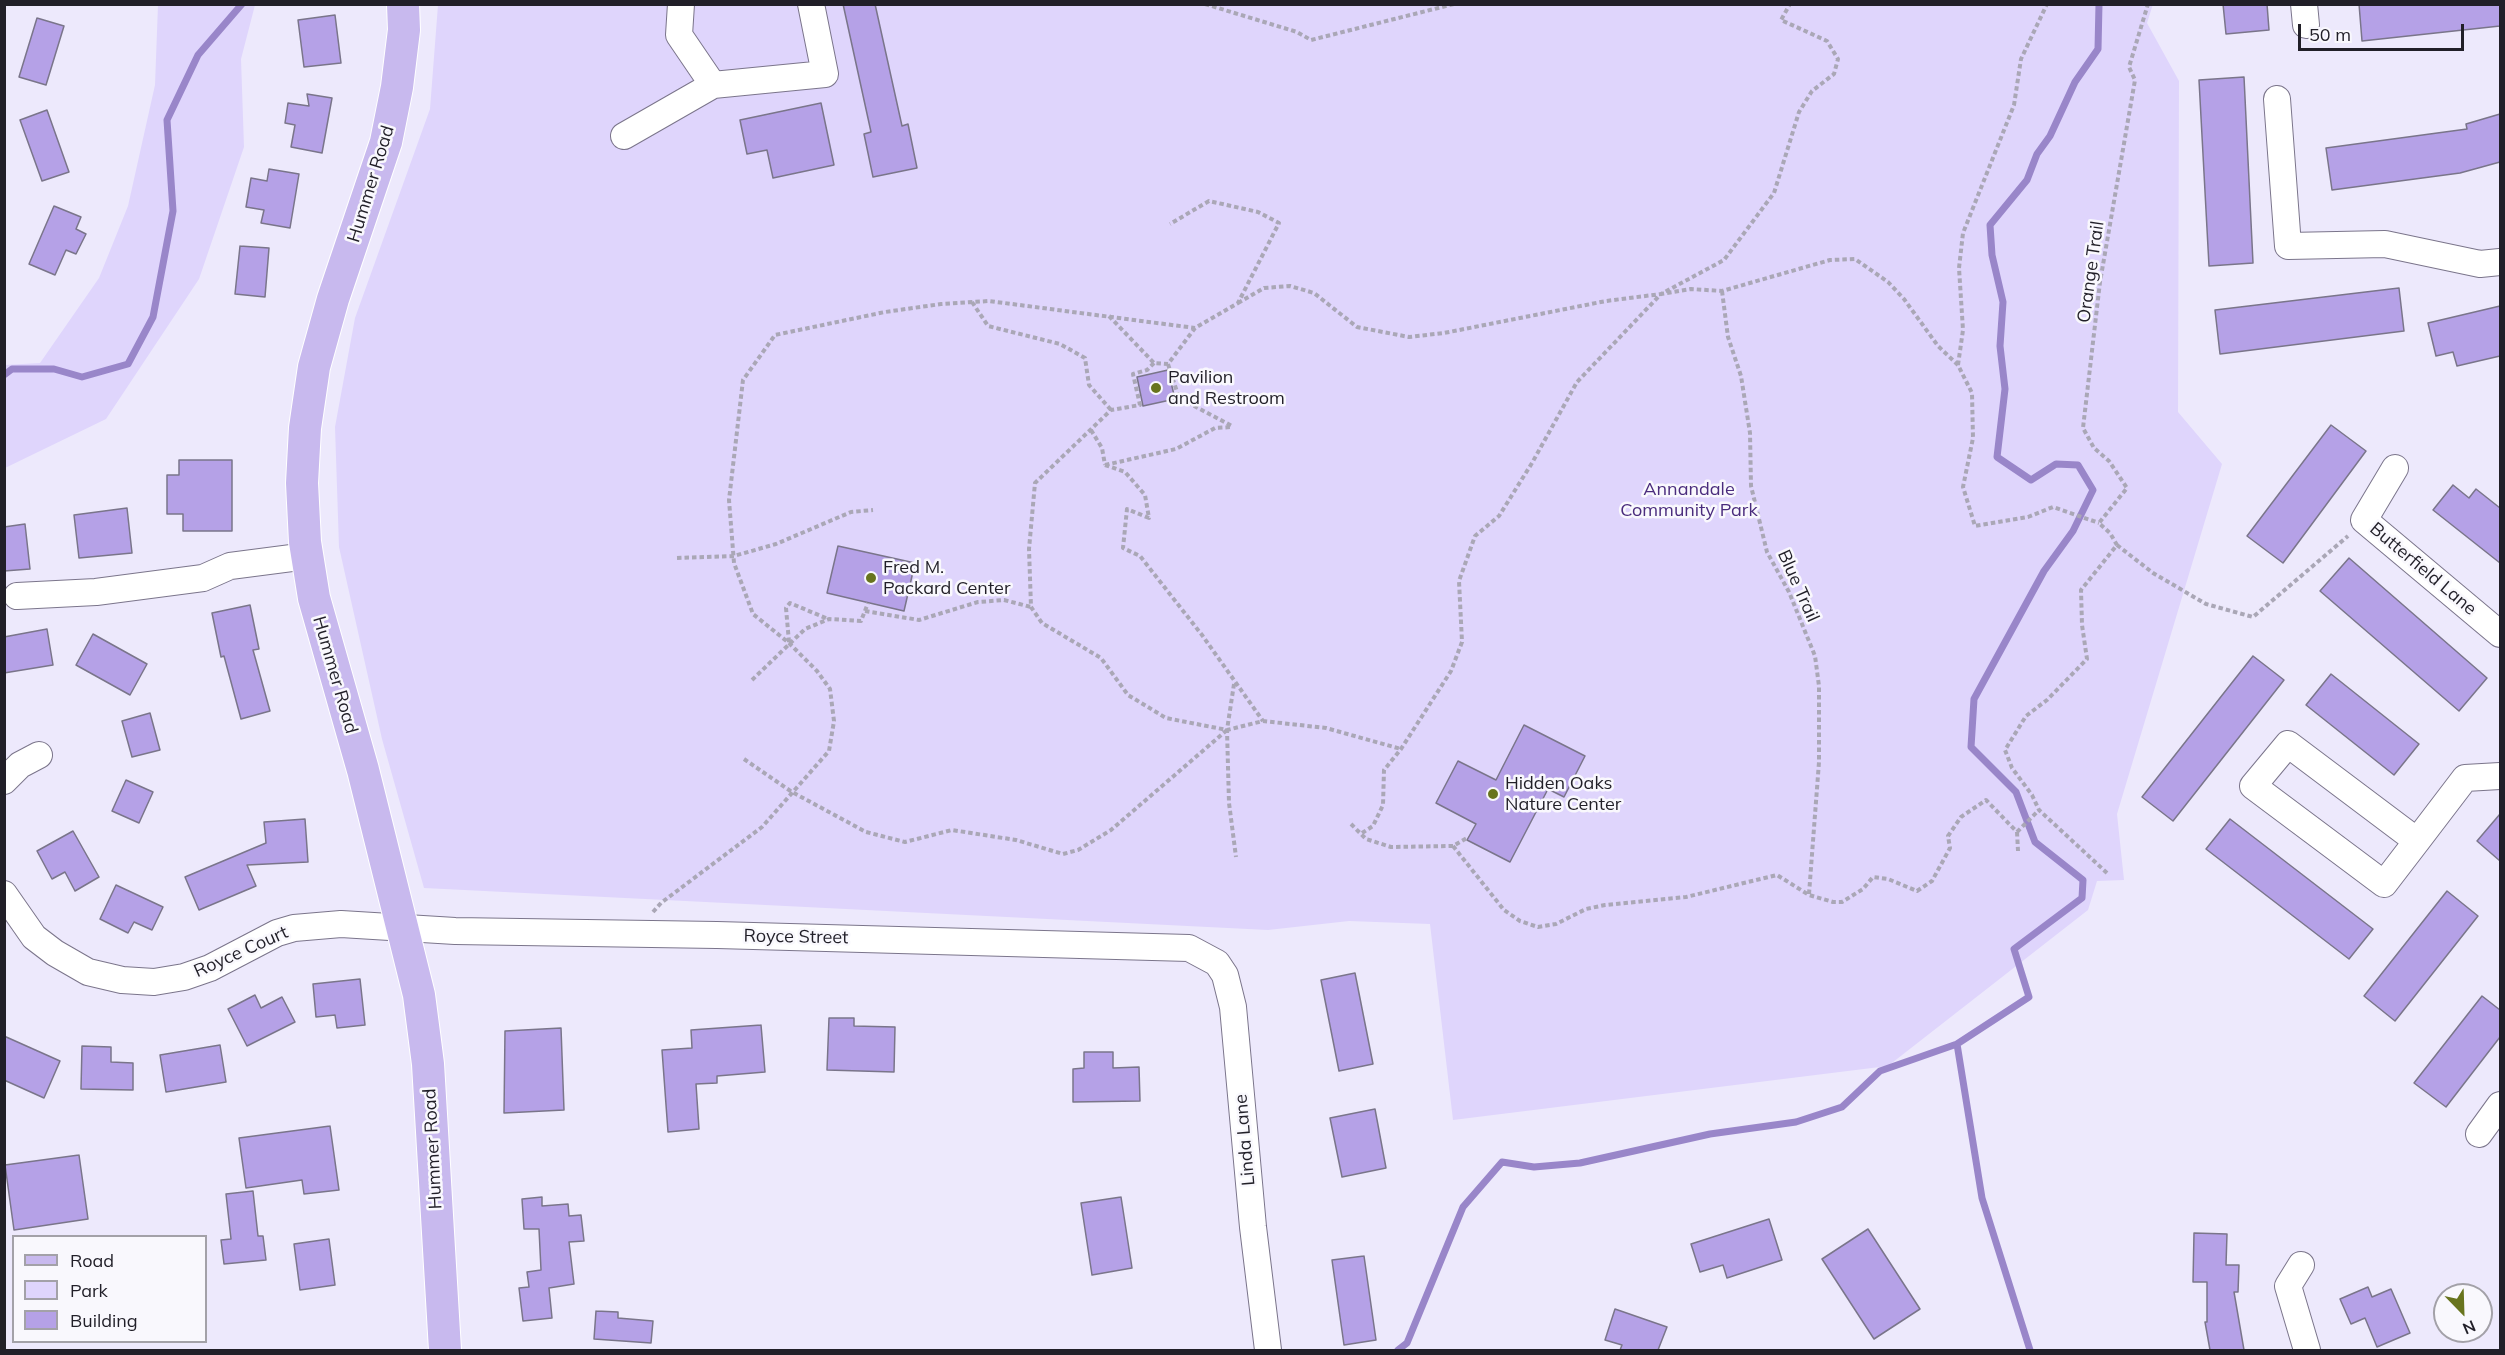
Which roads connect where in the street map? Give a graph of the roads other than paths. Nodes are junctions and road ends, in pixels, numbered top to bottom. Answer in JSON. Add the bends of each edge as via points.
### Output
{"nodes":[{"id":1,"x":403,"y":4,"type":"edge"},
{"id":2,"x":681,"y":4,"type":"edge"},
{"id":3,"x":811,"y":4,"type":"edge"},
{"id":4,"x":713,"y":85,"type":"junction"},
{"id":5,"x":2277,"y":99,"type":"dead end"},
{"id":6,"x":624,"y":136,"type":"dead end"},
{"id":7,"x":2500,"y":262,"type":"edge"},
{"id":8,"x":2395,"y":468,"type":"dead end"},
{"id":9,"x":307,"y":556,"type":"junction"},
{"id":10,"x":17,"y":596,"type":"dead end"},
{"id":11,"x":2500,"y":634,"type":"edge"},
{"id":12,"x":39,"y":755,"type":"dead end"},
{"id":13,"x":2500,"y":776,"type":"edge"},
{"id":14,"x":4,"y":781,"type":"edge"},
{"id":15,"x":2417,"y":841,"type":"junction"},
{"id":16,"x":4,"y":894,"type":"edge"},
{"id":17,"x":404,"y":927,"type":"junction"},
{"id":18,"x":1189,"y":948,"type":"joint"},
{"id":19,"x":2500,"y":1106,"type":"edge"},
{"id":20,"x":2479,"y":1134,"type":"dead end"},
{"id":21,"x":2301,"y":1266,"type":"dead end"},
{"id":22,"x":445,"y":1350,"type":"edge"},
{"id":23,"x":1268,"y":1350,"type":"edge"},
{"id":24,"x":2307,"y":1350,"type":"edge"}],
"edges":[{"from":1,"to":9,"type":"main road","name":"Hummer Road","via":[[397,87],[386,142],[314,367],[302,483]]},
{"from":2,"to":4,"type":"street","via":[[679,35]]},
{"from":3,"to":4,"type":"street","via":[[825,74]]},
{"from":4,"to":6,"type":"street"},
{"from":5,"to":7,"type":"street","via":[[2288,246],[2385,244],[2480,264]]},
{"from":8,"to":11,"type":"street","name":"Butterfield Lane","via":[[2364,519]]},
{"from":9,"to":10,"type":"street","via":[[230,566],[203,578],[96,592]]},
{"from":9,"to":17,"type":"main road","name":"Hummer Road","via":[[325,641]]},
{"from":12,"to":14,"type":"street","via":[[20,765]]},
{"from":13,"to":15,"type":"street","via":[[2465,778]]},
{"from":15,"to":15,"type":"street","via":[[2384,884],[2253,786],[2288,744]]},
{"from":16,"to":17,"type":"street","name":"Royce Court","via":[[34,938],[55,954],[88,972],[122,980],[154,982],[184,977],[294,928],[341,924]]},
{"from":17,"to":18,"type":"street","name":"Royce Street"},
{"from":17,"to":22,"type":"main road","name":"Hummer Road","via":[[419,995],[428,1064]]},
{"from":18,"to":23,"type":"street","name":"Linda Lane","via":[[1217,963],[1225,975],[1233,1007]]},
{"from":19,"to":20,"type":"street"},
{"from":21,"to":24,"type":"street","via":[[2288,1286]]}]}
